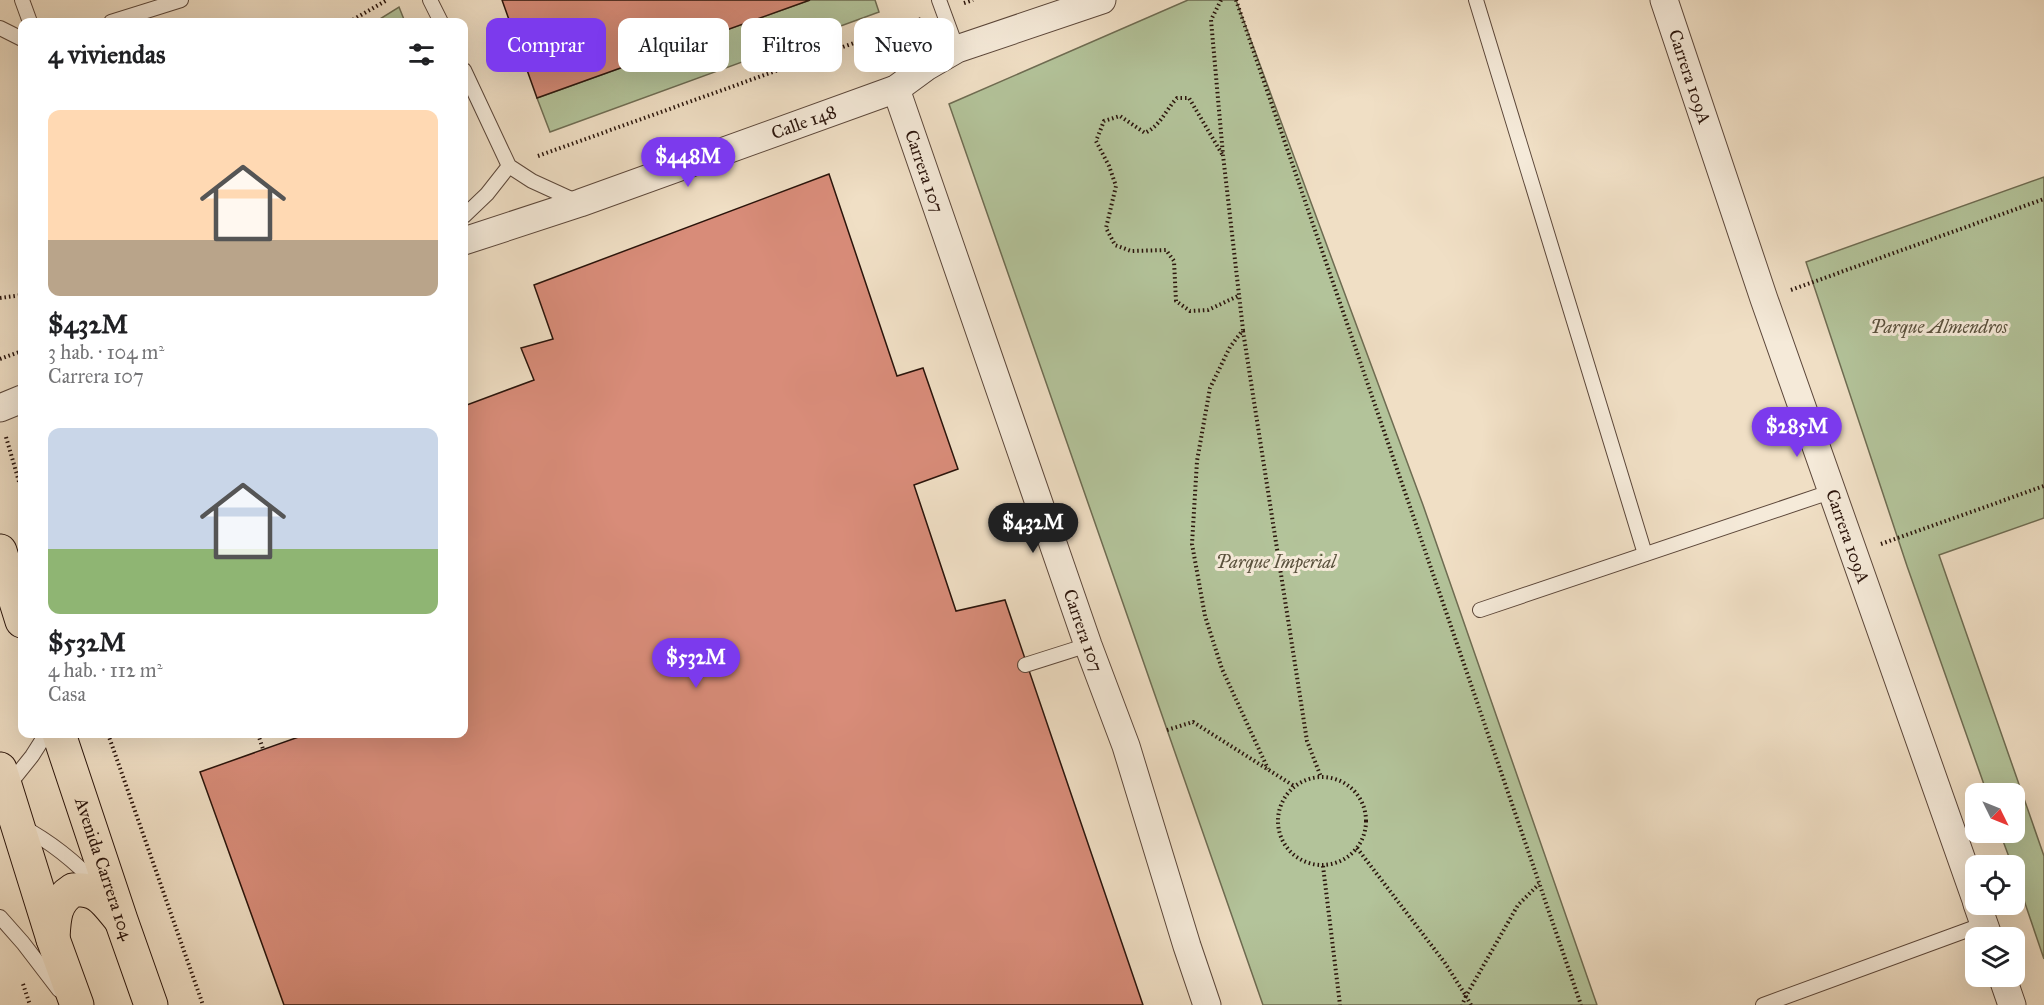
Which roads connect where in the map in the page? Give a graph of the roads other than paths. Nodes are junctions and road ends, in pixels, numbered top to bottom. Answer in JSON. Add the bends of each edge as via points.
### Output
{"nodes":[{"id":1,"x":21,"y":0,"type":"edge"},
{"id":2,"x":181,"y":0,"type":"edge"},
{"id":3,"x":430,"y":0,"type":"edge"},
{"id":4,"x":1102,"y":0,"type":"edge"},
{"id":5,"x":1476,"y":0,"type":"edge"},
{"id":6,"x":1664,"y":0,"type":"edge"},
{"id":7,"x":941,"y":6,"type":"edge"},
{"id":8,"x":28,"y":18,"type":"edge"},
{"id":9,"x":124,"y":18,"type":"edge"},
{"id":10,"x":439,"y":18,"type":"edge"},
{"id":11,"x":0,"y":28,"type":"edge"},
{"id":12,"x":18,"y":37,"type":"edge"},
{"id":13,"x":957,"y":49,"type":"junction"},
{"id":14,"x":468,"y":79,"type":"edge"},
{"id":15,"x":896,"y":89,"type":"junction"},
{"id":16,"x":509,"y":166,"type":"junction"},
{"id":17,"x":580,"y":203,"type":"junction"},
{"id":18,"x":468,"y":212,"type":"edge"},
{"id":19,"x":468,"y":240,"type":"edge"},
{"id":20,"x":18,"y":401,"type":"edge"},
{"id":21,"x":0,"y":408,"type":"edge"},
{"id":22,"x":1833,"y":491,"type":"junction"},
{"id":23,"x":0,"y":551,"type":"edge"},
{"id":24,"x":1645,"y":554,"type":"junction"},
{"id":25,"x":18,"y":608,"type":"edge"},
{"id":26,"x":1480,"y":610,"type":"dead end"},
{"id":27,"x":1088,"y":645,"type":"junction"},
{"id":28,"x":1025,"y":664,"type":"dead end"},
{"id":29,"x":43,"y":738,"type":"edge"},
{"id":30,"x":60,"y":738,"type":"edge"},
{"id":31,"x":4,"y":798,"type":"edge"},
{"id":32,"x":0,"y":917,"type":"edge"},
{"id":33,"x":1981,"y":917,"type":"edge"},
{"id":34,"x":121,"y":920,"type":"junction"},
{"id":35,"x":53,"y":939,"type":"junction"},
{"id":36,"x":2006,"y":987,"type":"edge"},
{"id":37,"x":1786,"y":1001,"type":"edge"},
{"id":38,"x":69,"y":1005,"type":"edge"},
{"id":39,"x":77,"y":1005,"type":"edge"},
{"id":40,"x":152,"y":1005,"type":"edge"},
{"id":41,"x":1207,"y":1005,"type":"edge"},
{"id":42,"x":1763,"y":1005,"type":"edge"},
{"id":43,"x":2012,"y":1005,"type":"edge"}],
"edges":[{"from":1,"to":8,"type":"lane"},
{"from":2,"to":9,"type":"lane"},
{"from":3,"to":10,"type":"lane"},
{"from":4,"to":13,"type":"street","name":"Calle 148"},
{"from":5,"to":24,"type":"lane"},
{"from":6,"to":22,"type":"street","name":"Carrera 109A"},
{"from":7,"to":13,"type":"lane"},
{"from":11,"to":12,"type":"lane"},
{"from":13,"to":15,"type":"street","name":"Calle 148"},
{"from":14,"to":16,"type":"lane"},
{"from":15,"to":17,"type":"street","name":"Calle 148"},
{"from":15,"to":27,"type":"street","name":"Carrera 107"},
{"from":16,"to":17,"type":"lane","via":[[532,182]]},
{"from":16,"to":18,"type":"lane"},
{"from":17,"to":19,"type":"street","name":"Calle 148"},
{"from":20,"to":21,"type":"street"},
{"from":22,"to":24,"type":"lane"},
{"from":22,"to":33,"type":"street","name":"Carrera 109A"},
{"from":23,"to":25,"type":"main road"},
{"from":24,"to":26,"type":"lane"},
{"from":27,"to":28,"type":"lane"},
{"from":27,"to":41,"type":"street","name":"Carrera 107","via":[[1126,746]]},
{"from":29,"to":31,"type":"lane"},
{"from":30,"to":34,"type":"main road","name":"Avenida Carrera 104"},
{"from":31,"to":34,"type":"lane","via":[[97,885]]},
{"from":31,"to":35,"type":"main road"},
{"from":32,"to":38,"type":"lane"},
{"from":33,"to":37,"type":"lane"},
{"from":34,"to":35,"type":"main road","via":[[98,894],[73,890],[59,902]]},
{"from":34,"to":40,"type":"main road","name":"Avenida Carrera 104"},
{"from":35,"to":39,"type":"main road"},
{"from":36,"to":43,"type":"street"},
{"from":37,"to":42,"type":"lane"}]}
